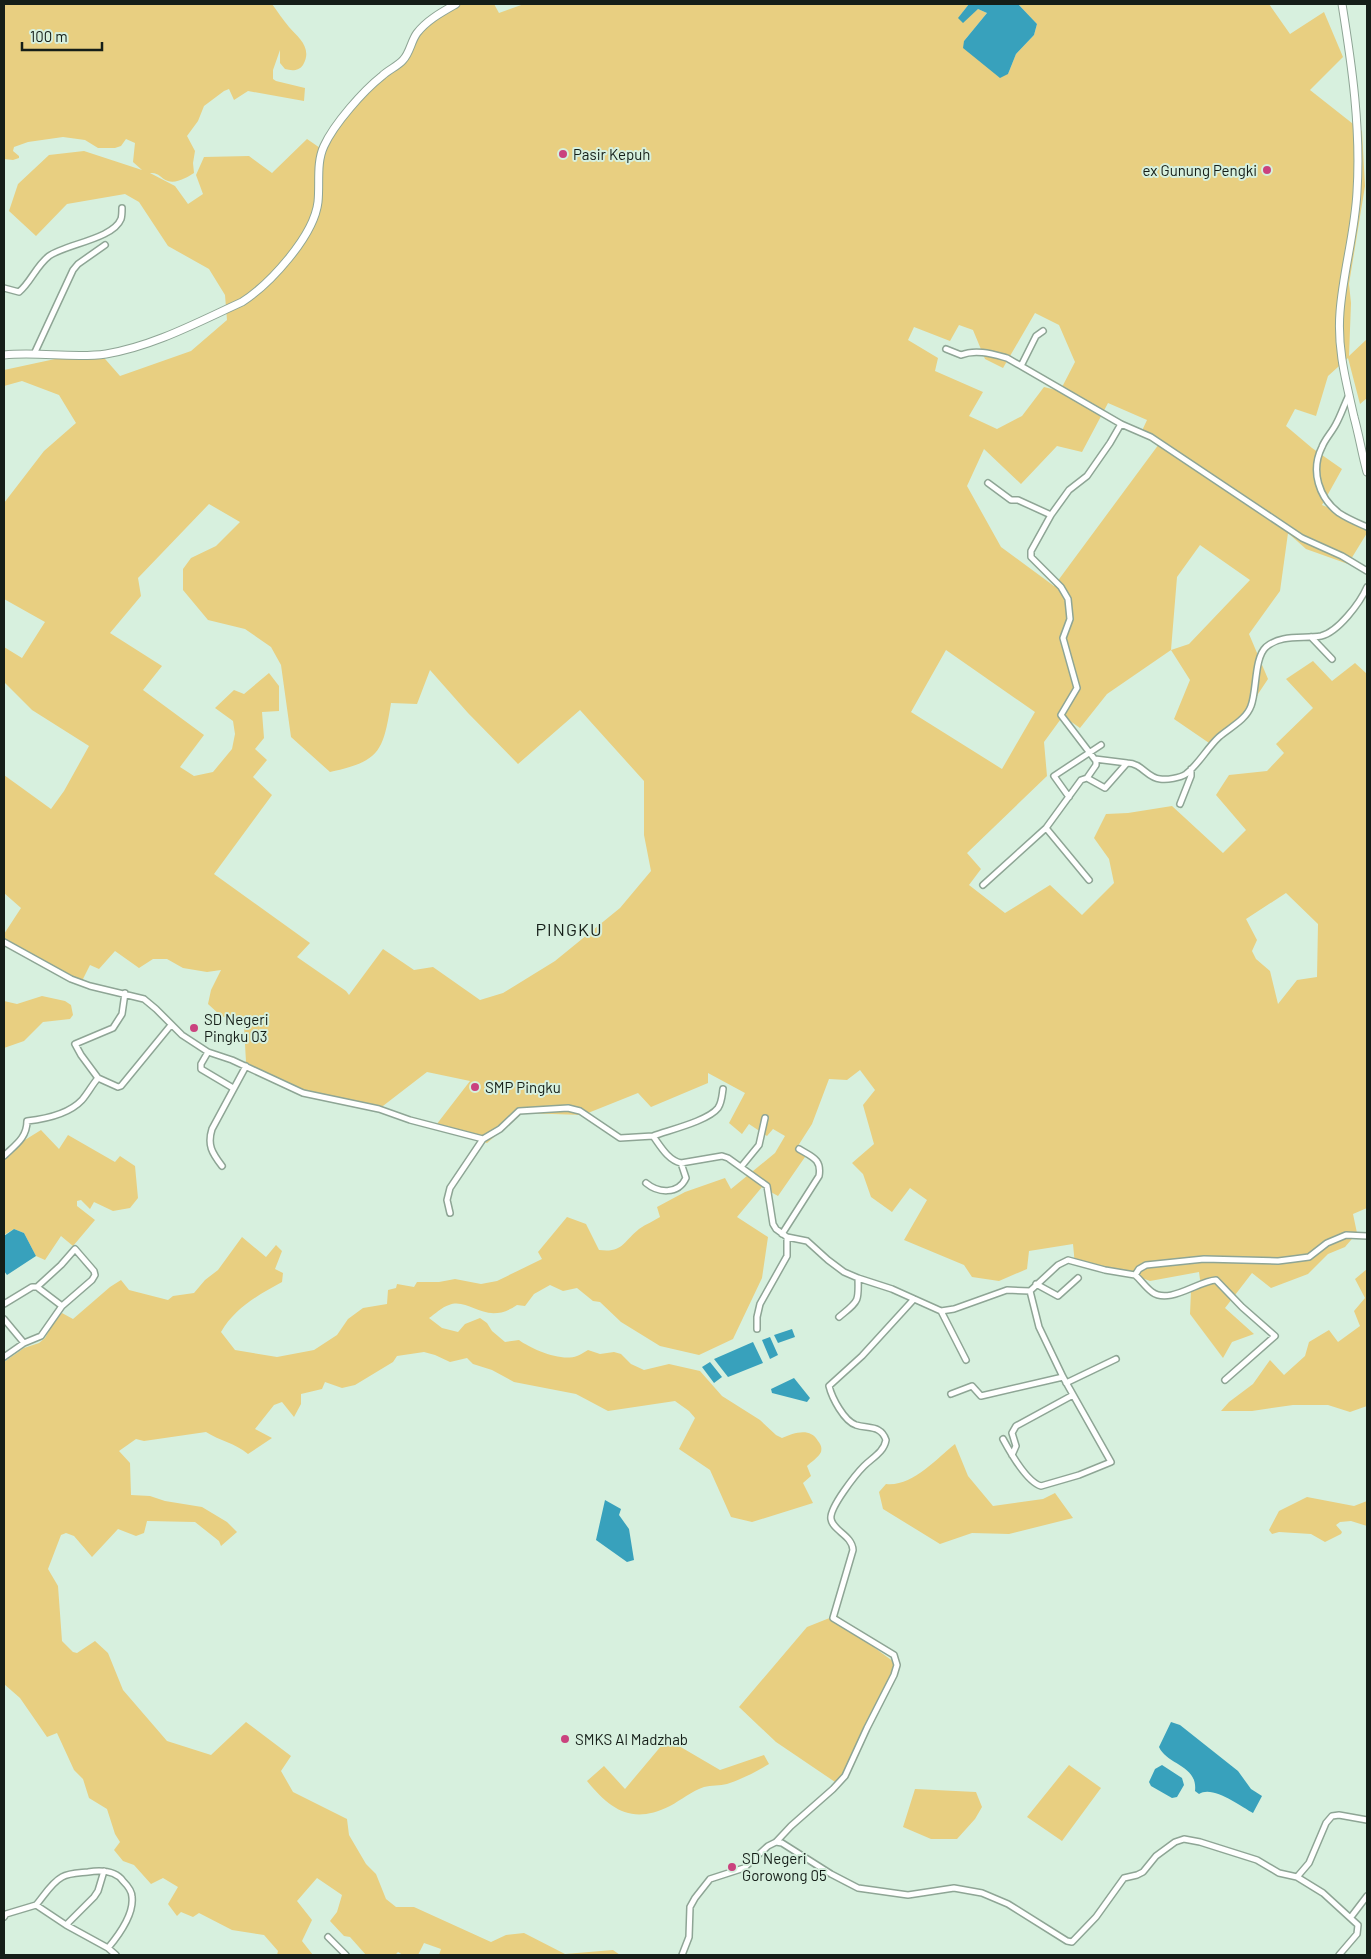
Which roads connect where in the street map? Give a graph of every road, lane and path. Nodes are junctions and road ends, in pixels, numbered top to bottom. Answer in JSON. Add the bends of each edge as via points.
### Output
{"nodes":[{"id":1,"x":456,"y":4,"type":"edge"},
{"id":2,"x":1342,"y":4,"type":"edge"},
{"id":3,"x":122,"y":208,"type":"dead end"},
{"id":4,"x":106,"y":245,"type":"dead end"},
{"id":5,"x":4,"y":288,"type":"edge"},
{"id":6,"x":1043,"y":331,"type":"dead end"},
{"id":7,"x":946,"y":349,"type":"dead end"},
{"id":8,"x":35,"y":352,"type":"junction"},
{"id":9,"x":4,"y":355,"type":"edge"},
{"id":10,"x":1022,"y":366,"type":"junction"},
{"id":11,"x":1349,"y":394,"type":"junction"},
{"id":12,"x":1121,"y":424,"type":"junction"},
{"id":13,"x":1365,"y":447,"type":"edge"},
{"id":14,"x":1367,"y":470,"type":"edge"},
{"id":15,"x":988,"y":483,"type":"dead end"},
{"id":16,"x":1051,"y":515,"type":"junction"},
{"id":17,"x":1367,"y":527,"type":"edge"},
{"id":18,"x":1367,"y":571,"type":"edge"},
{"id":19,"x":1367,"y":588,"type":"edge"},
{"id":20,"x":1311,"y":637,"type":"junction"},
{"id":21,"x":1332,"y":659,"type":"dead end"},
{"id":22,"x":1101,"y":745,"type":"dead end"},
{"id":23,"x":1091,"y":752,"type":"junction"},
{"id":24,"x":1095,"y":759,"type":"junction"},
{"id":25,"x":1127,"y":763,"type":"junction"},
{"id":26,"x":1191,"y":769,"type":"junction"},
{"id":27,"x":1087,"y":778,"type":"junction"},
{"id":28,"x":1069,"y":797,"type":"junction"},
{"id":29,"x":1180,"y":804,"type":"dead end"},
{"id":30,"x":1046,"y":828,"type":"junction"},
{"id":31,"x":1089,"y":880,"type":"dead end"},
{"id":32,"x":983,"y":885,"type":"dead end"},
{"id":33,"x":4,"y":942,"type":"edge"},
{"id":34,"x":125,"y":993,"type":"junction"},
{"id":35,"x":171,"y":1025,"type":"junction"},
{"id":36,"x":208,"y":1052,"type":"junction"},
{"id":37,"x":246,"y":1066,"type":"junction"},
{"id":38,"x":98,"y":1078,"type":"junction"},
{"id":39,"x":233,"y":1088,"type":"junction"},
{"id":40,"x":723,"y":1089,"type":"dead end"},
{"id":41,"x":764,"y":1118,"type":"dead end"},
{"id":42,"x":653,"y":1136,"type":"junction"},
{"id":43,"x":483,"y":1139,"type":"junction"},
{"id":44,"x":799,"y":1149,"type":"dead end"},
{"id":45,"x":4,"y":1156,"type":"edge"},
{"id":46,"x":681,"y":1163,"type":"junction"},
{"id":47,"x":222,"y":1166,"type":"dead end"},
{"id":48,"x":742,"y":1167,"type":"junction"},
{"id":49,"x":646,"y":1183,"type":"dead end"},
{"id":50,"x":450,"y":1213,"type":"dead end"},
{"id":51,"x":782,"y":1234,"type":"junction"},
{"id":52,"x":1367,"y":1236,"type":"edge"},
{"id":53,"x":788,"y":1237,"type":"junction"},
{"id":54,"x":1135,"y":1275,"type":"junction"},
{"id":55,"x":858,"y":1278,"type":"junction"},
{"id":56,"x":1078,"y":1278,"type":"dead end"},
{"id":57,"x":1036,"y":1284,"type":"junction"},
{"id":58,"x":37,"y":1287,"type":"junction"},
{"id":59,"x":1030,"y":1292,"type":"junction"},
{"id":60,"x":914,"y":1299,"type":"junction"},
{"id":61,"x":4,"y":1304,"type":"edge"},
{"id":62,"x":62,"y":1306,"type":"junction"},
{"id":63,"x":942,"y":1310,"type":"junction"},
{"id":64,"x":839,"y":1317,"type":"dead end"},
{"id":65,"x":4,"y":1319,"type":"edge"},
{"id":66,"x":758,"y":1329,"type":"dead end"},
{"id":67,"x":24,"y":1343,"type":"junction"},
{"id":68,"x":4,"y":1357,"type":"edge"},
{"id":69,"x":1116,"y":1358,"type":"dead end"},
{"id":70,"x":966,"y":1360,"type":"dead end"},
{"id":71,"x":1065,"y":1380,"type":"junction"},
{"id":72,"x":1224,"y":1380,"type":"dead end"},
{"id":73,"x":951,"y":1394,"type":"dead end"},
{"id":74,"x":1073,"y":1395,"type":"junction"},
{"id":75,"x":1003,"y":1439,"type":"dead end"},
{"id":76,"x":1012,"y":1456,"type":"junction"},
{"id":77,"x":1367,"y":1820,"type":"edge"},
{"id":78,"x":776,"y":1842,"type":"junction"},
{"id":79,"x":104,"y":1871,"type":"junction"},
{"id":80,"x":1297,"y":1876,"type":"junction"},
{"id":81,"x":1367,"y":1896,"type":"edge"},
{"id":82,"x":36,"y":1905,"type":"junction"},
{"id":83,"x":5,"y":1914,"type":"edge"},
{"id":84,"x":1351,"y":1917,"type":"junction"},
{"id":85,"x":66,"y":1925,"type":"junction"},
{"id":86,"x":328,"y":1937,"type":"dead end"},
{"id":87,"x":108,"y":1948,"type":"junction"},
{"id":88,"x":116,"y":1955,"type":"edge"},
{"id":89,"x":346,"y":1955,"type":"edge"},
{"id":90,"x":682,"y":1955,"type":"edge"},
{"id":91,"x":1339,"y":1955,"type":"edge"}],
"edges":[{"from":1,"to":8,"type":"street","via":[[430,20],[417,33],[402,62],[360,97],[332,134],[320,160],[318,201],[312,225],[252,296],[169,335],[127,349],[69,356]]},
{"from":2,"to":11,"type":"street","via":[[1351,58],[1358,168],[1340,312],[1339,343]]},
{"from":3,"to":5,"type":"street","via":[[121,218],[115,226],[48,257],[19,292]]},
{"from":4,"to":8,"type":"street","via":[[73,270]]},
{"from":6,"to":10,"type":"street","via":[[1036,336]]},
{"from":7,"to":10,"type":"street","via":[[961,355],[987,353]]},
{"from":8,"to":9,"type":"street"},
{"from":10,"to":12,"type":"street"},
{"from":11,"to":13,"type":"street"},
{"from":11,"to":17,"type":"street","via":[[1316,466],[1322,495],[1330,505]]},
{"from":12,"to":16,"type":"street","via":[[1087,476],[1068,490]]},
{"from":12,"to":18,"type":"street","via":[[1151,437],[1302,538]]},
{"from":13,"to":14,"type":"street"},
{"from":15,"to":16,"type":"street","via":[[1011,500]]},
{"from":16,"to":23,"type":"street","via":[[1031,550],[1031,557],[1061,587],[1068,599],[1070,619],[1063,638],[1077,688],[1061,715]]},
{"from":19,"to":20,"type":"street","via":[[1339,625],[1326,634]]},
{"from":20,"to":21,"type":"street"},
{"from":20,"to":26,"type":"street","via":[[1286,638],[1266,647],[1248,712],[1217,739]]},
{"from":22,"to":23,"type":"street"},
{"from":23,"to":24,"type":"street"},
{"from":23,"to":28,"type":"street","via":[[1054,776]]},
{"from":24,"to":25,"type":"street"},
{"from":24,"to":27,"type":"street","via":[[1096,765]]},
{"from":25,"to":26,"type":"street","via":[[1135,763],[1160,779],[1182,776]]},
{"from":25,"to":27,"type":"street","via":[[1105,788]]},
{"from":26,"to":29,"type":"street"},
{"from":27,"to":28,"type":"street","via":[[1081,780]]},
{"from":28,"to":30,"type":"street"},
{"from":30,"to":31,"type":"street"},
{"from":30,"to":32,"type":"street"},
{"from":33,"to":34,"type":"street","via":[[71,979]]},
{"from":34,"to":35,"type":"street","via":[[144,999]]},
{"from":34,"to":38,"type":"street","via":[[122,1014],[113,1028],[76,1044]]},
{"from":35,"to":36,"type":"street"},
{"from":35,"to":38,"type":"street","via":[[121,1086]]},
{"from":36,"to":37,"type":"street"},
{"from":36,"to":39,"type":"street","via":[[201,1069]]},
{"from":37,"to":39,"type":"street"},
{"from":37,"to":43,"type":"street","via":[[302,1093],[379,1109]]},
{"from":38,"to":45,"type":"street","via":[[74,1107],[27,1122],[27,1132]]},
{"from":39,"to":47,"type":"street","via":[[209,1139],[212,1152]]},
{"from":40,"to":42,"type":"street","via":[[716,1110]]},
{"from":41,"to":48,"type":"street","via":[[759,1145]]},
{"from":42,"to":43,"type":"street","via":[[620,1138],[580,1111],[568,1108],[519,1111],[500,1129]]},
{"from":42,"to":46,"type":"street","via":[[670,1158]]},
{"from":43,"to":50,"type":"street","via":[[450,1188]]},
{"from":44,"to":51,"type":"street","via":[[819,1163],[819,1176]]},
{"from":46,"to":48,"type":"street","via":[[722,1156]]},
{"from":46,"to":49,"type":"street","via":[[686,1178],[680,1186],[659,1191]]},
{"from":48,"to":51,"type":"street","via":[[767,1186],[773,1224]]},
{"from":51,"to":53,"type":"street"},
{"from":52,"to":54,"type":"street","via":[[1346,1235],[1302,1258],[1278,1261],[1204,1258],[1146,1265]]},
{"from":53,"to":55,"type":"street","via":[[807,1241],[844,1272]]},
{"from":53,"to":66,"type":"street","via":[[787,1256],[760,1304]]},
{"from":54,"to":57,"type":"street","via":[[1068,1260]]},
{"from":54,"to":72,"type":"street","via":[[1158,1295],[1175,1295],[1216,1280],[1275,1336]]},
{"from":55,"to":60,"type":"street"},
{"from":55,"to":64,"type":"street","via":[[856,1303]]},
{"from":56,"to":57,"type":"street","via":[[1058,1296]]},
{"from":57,"to":59,"type":"street"},
{"from":58,"to":61,"type":"street"},
{"from":58,"to":62,"type":"street"},
{"from":58,"to":62,"type":"street","via":[[75,1249],[95,1275]]},
{"from":59,"to":63,"type":"street","via":[[1007,1290],[954,1309]]},
{"from":59,"to":71,"type":"street","via":[[1039,1327]]},
{"from":60,"to":63,"type":"street"},
{"from":60,"to":78,"type":"street","via":[[830,1386],[833,1397],[850,1422],[881,1430],[886,1440],[882,1450],[854,1477],[831,1515],[832,1522],[851,1542],[853,1550],[833,1618],[894,1655],[897,1664],[845,1776]]},
{"from":62,"to":67,"type":"street","via":[[41,1336]]},
{"from":63,"to":70,"type":"street"},
{"from":65,"to":67,"type":"street"},
{"from":67,"to":68,"type":"street"},
{"from":69,"to":71,"type":"street"},
{"from":71,"to":73,"type":"street","via":[[980,1396],[972,1386]]},
{"from":71,"to":74,"type":"street"},
{"from":74,"to":76,"type":"street","via":[[1012,1430],[1016,1446]]},
{"from":74,"to":76,"type":"street","via":[[1111,1462],[1041,1486],[1033,1482]]},
{"from":75,"to":76,"type":"street"},
{"from":77,"to":80,"type":"street","via":[[1332,1816],[1309,1863]]},
{"from":78,"to":80,"type":"street","via":[[858,1888],[908,1895],[954,1888],[982,1893],[1008,1904],[1072,1942],[1096,1917],[1124,1878],[1143,1872],[1156,1856],[1184,1839],[1257,1860],[1278,1873]]},
{"from":78,"to":90,"type":"street","via":[[744,1868],[710,1879],[702,1888],[690,1907],[689,1938]]},
{"from":79,"to":82,"type":"street","via":[[64,1876]]},
{"from":79,"to":85,"type":"street","via":[[94,1897]]},
{"from":79,"to":87,"type":"street","via":[[120,1876],[132,1896],[123,1927]]},
{"from":80,"to":84,"type":"street"},
{"from":81,"to":84,"type":"street"},
{"from":82,"to":83,"type":"street"},
{"from":82,"to":85,"type":"street"},
{"from":84,"to":91,"type":"street","via":[[1358,1930]]},
{"from":85,"to":87,"type":"street"},
{"from":86,"to":89,"type":"street"},
{"from":87,"to":88,"type":"street"}]}
